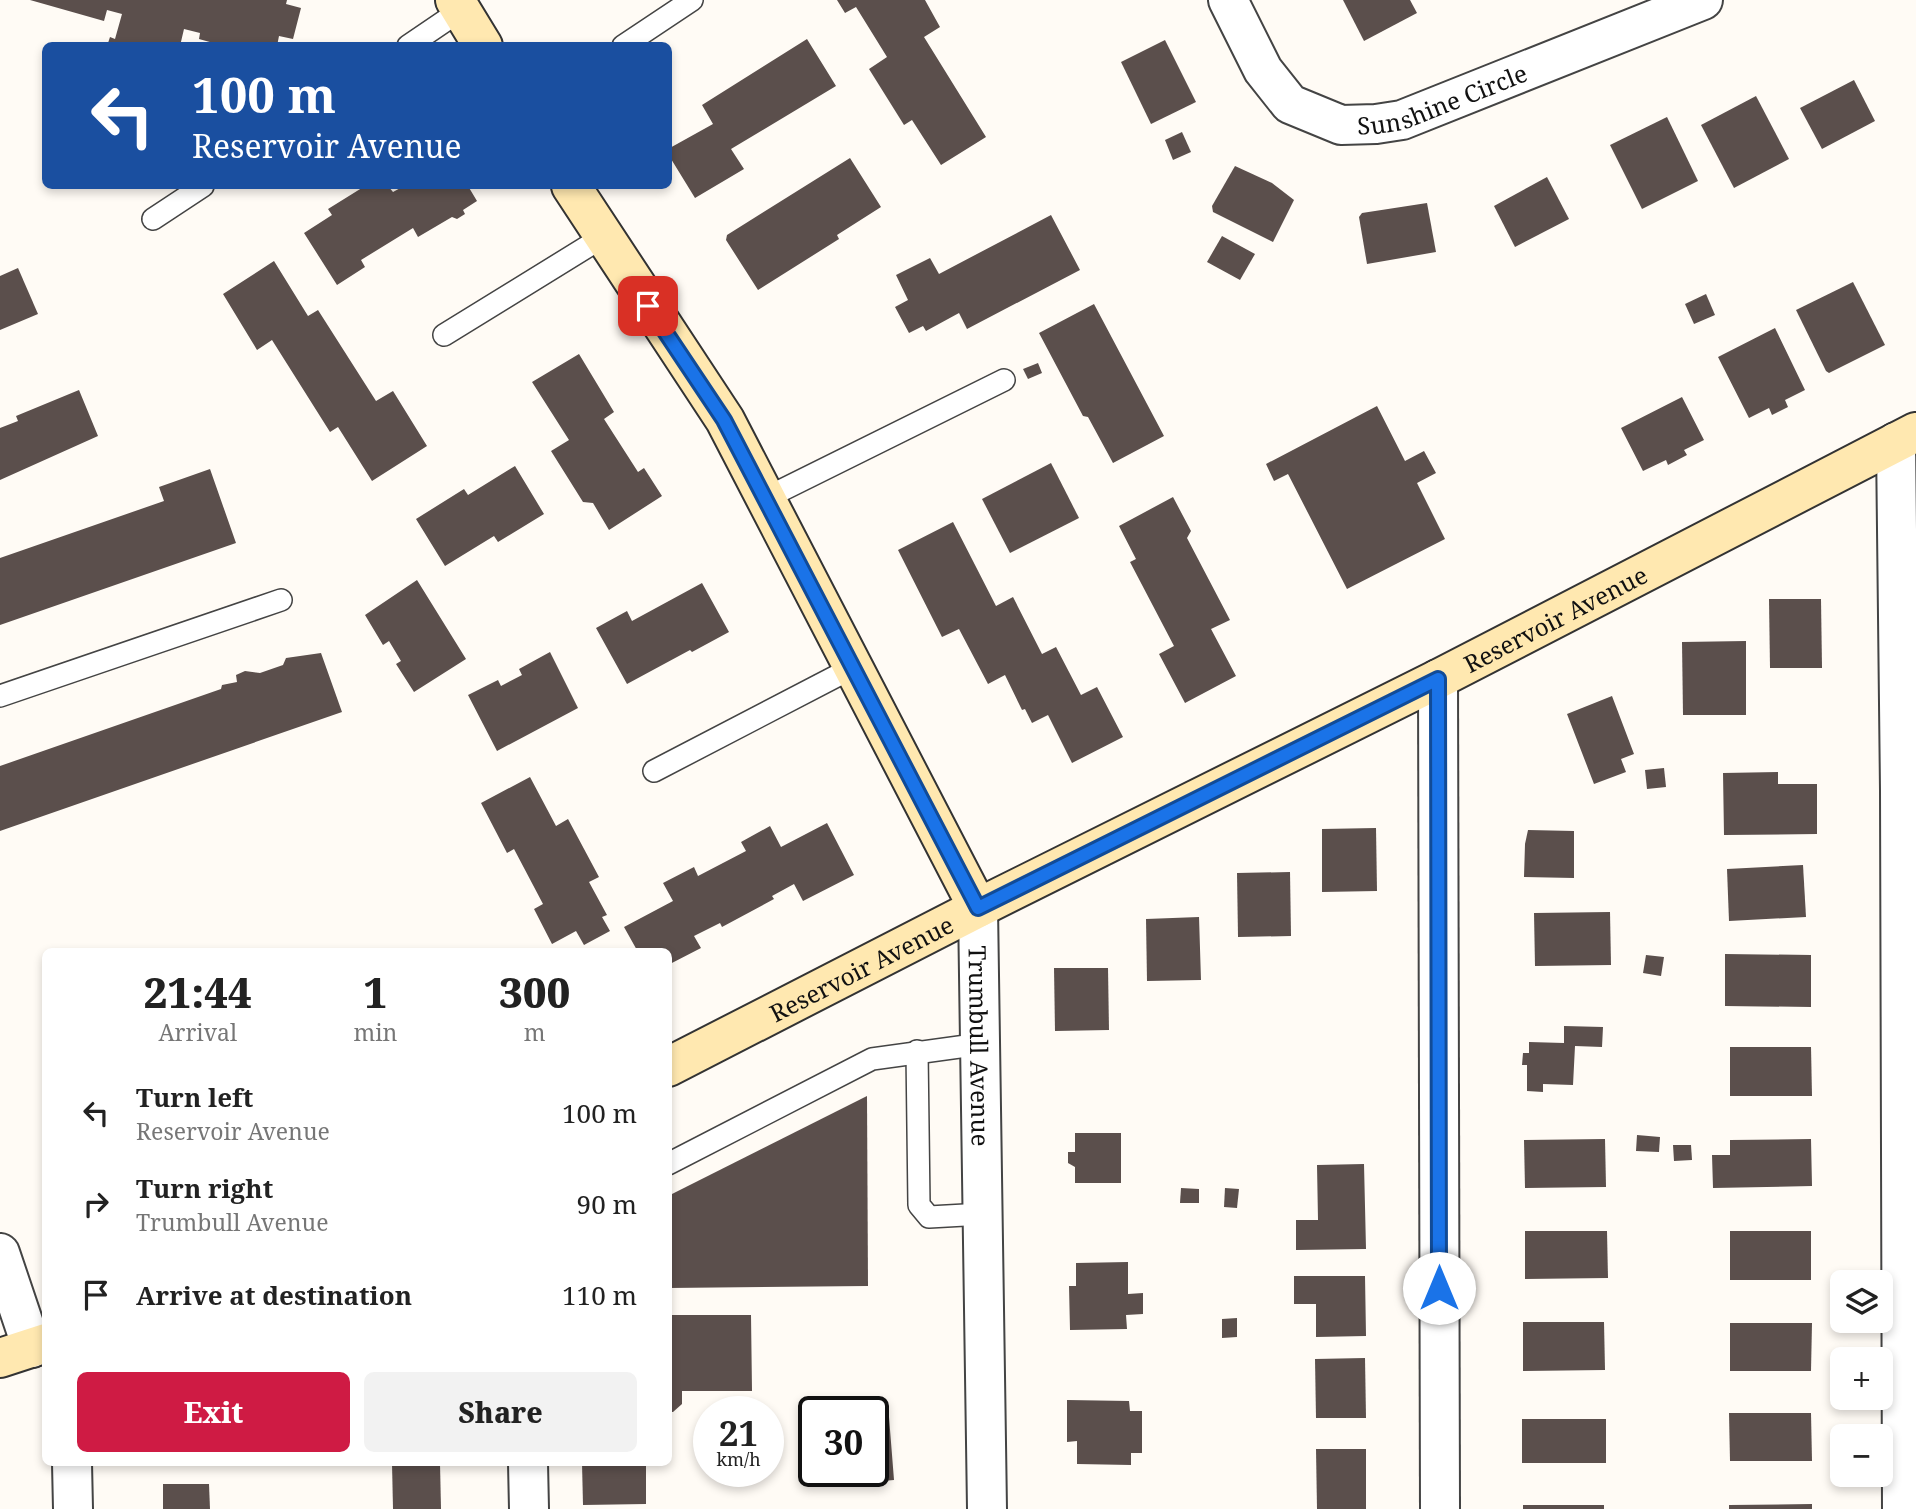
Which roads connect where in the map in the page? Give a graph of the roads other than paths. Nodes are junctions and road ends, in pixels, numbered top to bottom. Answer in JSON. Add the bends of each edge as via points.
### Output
{"nodes":[{"id":1,"x":692,"y":0,"type":"edge"},
{"id":2,"x":1228,"y":0,"type":"edge"},
{"id":3,"x":1703,"y":0,"type":"edge"},
{"id":4,"x":458,"y":5,"type":"edge"},
{"id":5,"x":413,"y":42,"type":"edge"},
{"id":6,"x":481,"y":42,"type":"edge"},
{"id":7,"x":629,"y":42,"type":"edge"},
{"id":8,"x":198,"y":189,"type":"edge"},
{"id":9,"x":573,"y":189,"type":"edge"},
{"id":10,"x":153,"y":219,"type":"dead end"},
{"id":11,"x":603,"y":237,"type":"junction"},
{"id":12,"x":444,"y":335,"type":"dead end"},
{"id":13,"x":1004,"y":380,"type":"dead end"},
{"id":14,"x":1906,"y":437,"type":"edge"},
{"id":15,"x":766,"y":498,"type":"junction"},
{"id":16,"x":281,"y":600,"type":"dead end"},
{"id":17,"x":854,"y":667,"type":"junction"},
{"id":18,"x":1438,"y":679,"type":"junction"},
{"id":19,"x":0,"y":696,"type":"edge"},
{"id":20,"x":654,"y":771,"type":"dead end"},
{"id":21,"x":1908,"y":790,"type":"edge"},
{"id":22,"x":978,"y":908,"type":"junction"},
{"id":23,"x":981,"y":1044,"type":"junction"},
{"id":24,"x":917,"y":1051,"type":"junction"},
{"id":25,"x":672,"y":1065,"type":"edge"},
{"id":26,"x":672,"y":1162,"type":"edge"},
{"id":27,"x":983,"y":1214,"type":"junction"},
{"id":28,"x":0,"y":1253,"type":"edge"},
{"id":29,"x":1908,"y":1258,"type":"edge"},
{"id":30,"x":26,"y":1349,"type":"edge"},
{"id":31,"x":72,"y":1466,"type":"edge"},
{"id":32,"x":528,"y":1466,"type":"edge"},
{"id":33,"x":73,"y":1509,"type":"edge"},
{"id":34,"x":529,"y":1509,"type":"edge"},
{"id":35,"x":987,"y":1509,"type":"edge"},
{"id":36,"x":1440,"y":1509,"type":"edge"},
{"id":37,"x":1902,"y":1509,"type":"edge"}],
"edges":[{"from":1,"to":7,"type":"lane"},
{"from":2,"to":3,"type":"street","name":"Sunshine Circle","via":[[1263,70],[1290,104],[1341,125],[1402,120]]},
{"from":4,"to":5,"type":"lane"},
{"from":4,"to":6,"type":"main road"},
{"from":8,"to":10,"type":"lane"},
{"from":9,"to":11,"type":"main road","name":"Trumbull Avenue"},
{"from":11,"to":12,"type":"lane"},
{"from":11,"to":15,"type":"main road","name":"Trumbull Avenue","via":[[724,420]]},
{"from":13,"to":15,"type":"lane"},
{"from":14,"to":18,"type":"main road","name":"Reservoir Avenue"},
{"from":14,"to":21,"type":"street"},
{"from":15,"to":17,"type":"main road","name":"Trumbull Avenue"},
{"from":16,"to":19,"type":"lane"},
{"from":17,"to":20,"type":"lane"},
{"from":17,"to":22,"type":"main road","name":"Trumbull Avenue"},
{"from":18,"to":22,"type":"main road","name":"Reservoir Avenue"},
{"from":18,"to":36,"type":"street"},
{"from":21,"to":29,"type":"street"},
{"from":22,"to":23,"type":"street","name":"Trumbull Avenue"},
{"from":22,"to":25,"type":"main road","name":"Reservoir Avenue"},
{"from":23,"to":24,"type":"lane"},
{"from":23,"to":27,"type":"street","name":"Trumbull Avenue"},
{"from":24,"to":26,"type":"lane","via":[[872,1059]]},
{"from":24,"to":27,"type":"lane","via":[[919,1205],[929,1217]]},
{"from":27,"to":35,"type":"street","name":"Trumbull Avenue"},
{"from":28,"to":30,"type":"street"},
{"from":29,"to":37,"type":"street"},
{"from":31,"to":33,"type":"street"},
{"from":32,"to":34,"type":"street"}]}
